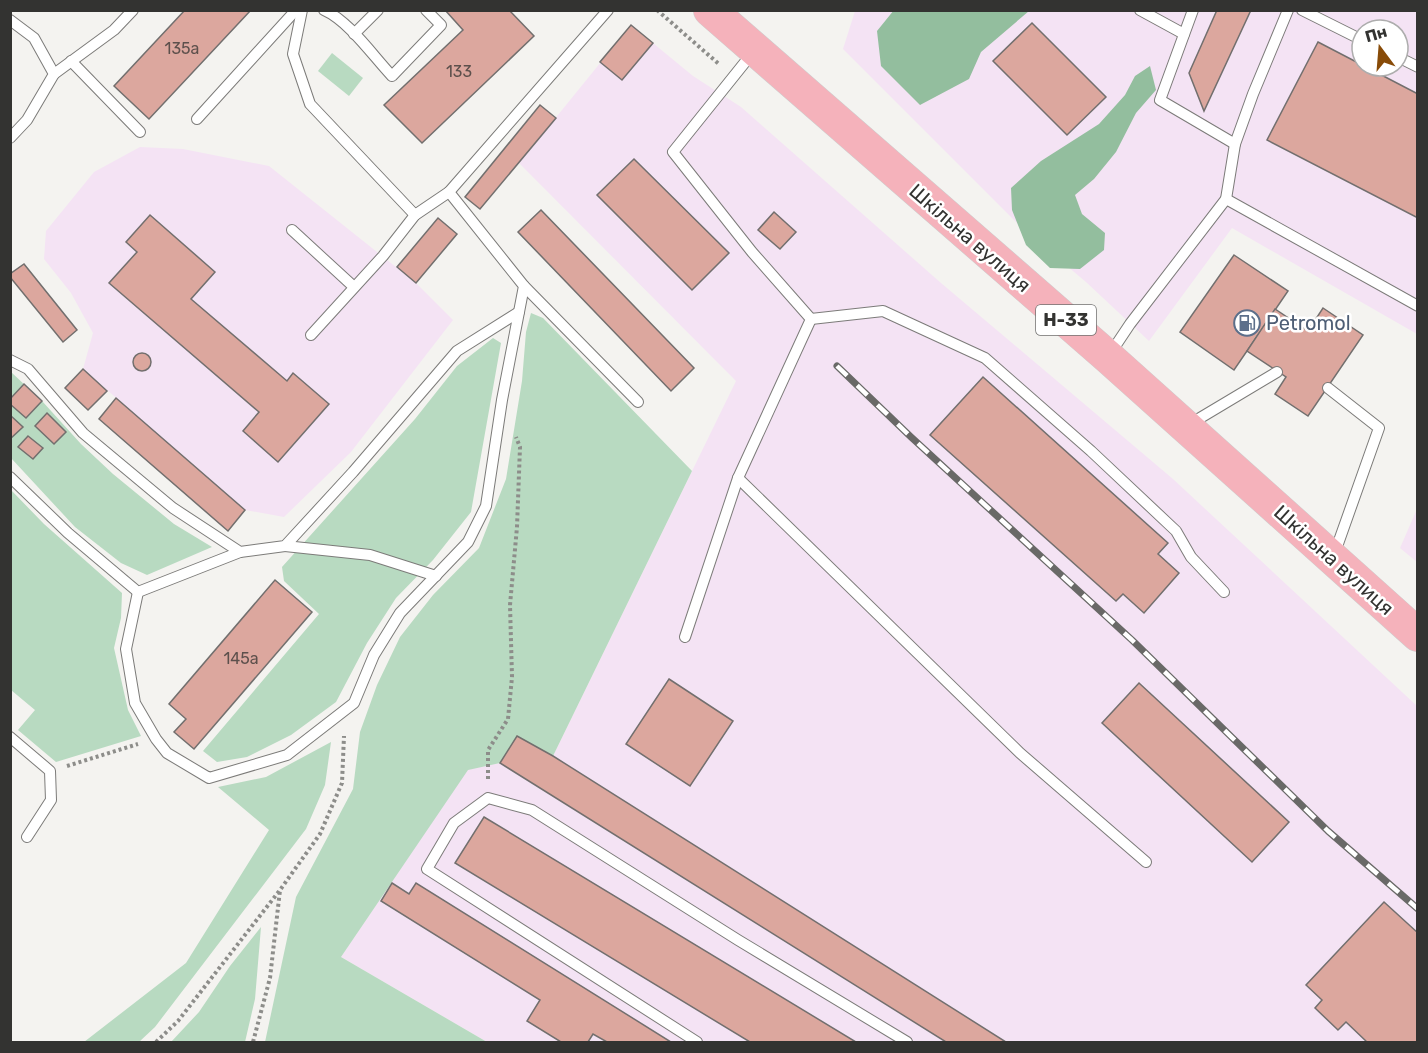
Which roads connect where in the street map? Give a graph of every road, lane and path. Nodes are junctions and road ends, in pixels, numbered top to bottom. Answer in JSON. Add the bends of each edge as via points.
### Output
{"nodes":[{"id":1,"x":133,"y":10,"type":"edge"},
{"id":2,"x":296,"y":10,"type":"edge"},
{"id":3,"x":302,"y":10,"type":"edge"},
{"id":4,"x":324,"y":10,"type":"edge"},
{"id":5,"x":378,"y":10,"type":"edge"},
{"id":6,"x":426,"y":10,"type":"edge"},
{"id":7,"x":608,"y":10,"type":"edge"},
{"id":8,"x":657,"y":10,"type":"edge"},
{"id":9,"x":710,"y":10,"type":"edge"},
{"id":10,"x":1140,"y":10,"type":"edge"},
{"id":11,"x":1193,"y":10,"type":"edge"},
{"id":12,"x":1288,"y":10,"type":"edge"},
{"id":13,"x":1302,"y":10,"type":"edge"},
{"id":14,"x":10,"y":20,"type":"edge"},
{"id":15,"x":354,"y":34,"type":"junction"},
{"id":16,"x":1184,"y":34,"type":"junction"},
{"id":17,"x":1350,"y":34,"type":"edge"},
{"id":18,"x":755,"y":51,"type":"junction"},
{"id":19,"x":71,"y":62,"type":"junction"},
{"id":20,"x":54,"y":74,"type":"junction"},
{"id":21,"x":734,"y":77,"type":"junction"},
{"id":22,"x":197,"y":119,"type":"dead end"},
{"id":23,"x":140,"y":132,"type":"dead end"},
{"id":24,"x":10,"y":138,"type":"edge"},
{"id":25,"x":1235,"y":144,"type":"junction"},
{"id":26,"x":449,"y":192,"type":"junction"},
{"id":27,"x":1226,"y":199,"type":"junction"},
{"id":28,"x":416,"y":214,"type":"junction"},
{"id":29,"x":292,"y":230,"type":"dead end"},
{"id":30,"x":524,"y":286,"type":"junction"},
{"id":31,"x":354,"y":287,"type":"junction"},
{"id":32,"x":1418,"y":306,"type":"edge"},
{"id":33,"x":519,"y":312,"type":"junction"},
{"id":34,"x":812,"y":320,"type":"junction"},
{"id":35,"x":311,"y":335,"type":"dead end"},
{"id":36,"x":1108,"y":357,"type":"junction"},
{"id":37,"x":10,"y":360,"type":"edge"},
{"id":38,"x":1277,"y":372,"type":"dead end"},
{"id":39,"x":1328,"y":388,"type":"dead end"},
{"id":40,"x":502,"y":400,"type":"junction"},
{"id":41,"x":638,"y":402,"type":"dead end"},
{"id":42,"x":1186,"y":427,"type":"junction"},
{"id":43,"x":10,"y":477,"type":"edge"},
{"id":44,"x":738,"y":478,"type":"junction"},
{"id":45,"x":285,"y":546,"type":"junction"},
{"id":46,"x":240,"y":552,"type":"junction"},
{"id":47,"x":1333,"y":558,"type":"junction"},
{"id":48,"x":436,"y":576,"type":"junction"},
{"id":49,"x":138,"y":592,"type":"junction"},
{"id":50,"x":1224,"y":592,"type":"dead end"},
{"id":51,"x":1418,"y":635,"type":"edge"},
{"id":52,"x":685,"y":637,"type":"dead end"},
{"id":53,"x":354,"y":703,"type":"junction"},
{"id":54,"x":10,"y":737,"type":"edge"},
{"id":55,"x":156,"y":739,"type":"junction"},
{"id":56,"x":50,"y":771,"type":"junction"},
{"id":57,"x":488,"y":798,"type":"junction"},
{"id":58,"x":27,"y":837,"type":"dead end"},
{"id":59,"x":1146,"y":862,"type":"dead end"},
{"id":60,"x":280,"y":890,"type":"junction"},
{"id":61,"x":156,"y":1042,"type":"edge"},
{"id":62,"x":253,"y":1042,"type":"edge"},
{"id":63,"x":697,"y":1042,"type":"edge"},
{"id":64,"x":907,"y":1042,"type":"edge"}],
"edges":[{"from":1,"to":19,"type":"lane","via":[[114,30]]},
{"from":2,"to":22,"type":"lane"},
{"from":3,"to":28,"type":"lane","via":[[293,54],[310,104]]},
{"from":4,"to":15,"type":"lane"},
{"from":5,"to":15,"type":"lane"},
{"from":6,"to":15,"type":"lane","via":[[441,25],[392,76]]},
{"from":7,"to":26,"type":"lane"},
{"from":8,"to":21,"type":"path"},
{"from":9,"to":18,"type":"main road","name":"Шкільна вулиця","number":"Н-33"},
{"from":10,"to":16,"type":"lane"},
{"from":11,"to":16,"type":"lane"},
{"from":12,"to":25,"type":"lane"},
{"from":13,"to":17,"type":"lane"},
{"from":14,"to":20,"type":"lane","via":[[34,38]]},
{"from":16,"to":25,"type":"lane","via":[[1160,100]]},
{"from":18,"to":21,"type":"lane"},
{"from":18,"to":36,"type":"main road","name":"Шкільна вулиця","number":"Н-33"},
{"from":19,"to":20,"type":"lane"},
{"from":19,"to":23,"type":"lane"},
{"from":20,"to":24,"type":"lane","via":[[27,120]]},
{"from":21,"to":34,"type":"lane","via":[[673,152]]},
{"from":25,"to":27,"type":"lane"},
{"from":26,"to":28,"type":"lane"},
{"from":26,"to":30,"type":"lane"},
{"from":27,"to":32,"type":"lane"},
{"from":27,"to":36,"type":"lane"},
{"from":28,"to":31,"type":"lane"},
{"from":29,"to":31,"type":"lane"},
{"from":30,"to":33,"type":"lane"},
{"from":30,"to":41,"type":"lane"},
{"from":31,"to":35,"type":"lane"},
{"from":33,"to":40,"type":"lane"},
{"from":33,"to":45,"type":"lane","via":[[457,351]]},
{"from":34,"to":44,"type":"lane"},
{"from":34,"to":50,"type":"lane","via":[[883,311],[985,358],[1176,531],[1191,557]]},
{"from":36,"to":42,"type":"main road","name":"Шкільна вулиця","number":"Н-33"},
{"from":37,"to":46,"type":"lane","via":[[28,369],[83,433],[173,508]]},
{"from":38,"to":42,"type":"lane"},
{"from":39,"to":47,"type":"lane","via":[[1379,428]]},
{"from":40,"to":48,"type":"lane","via":[[486,506],[468,542]]},
{"from":40,"to":57,"type":"path","via":[[520,447],[510,606],[512,677],[508,719],[488,750]]},
{"from":42,"to":47,"type":"main road","name":"Шкільна вулиця","number":"Н-33"},
{"from":43,"to":49,"type":"lane"},
{"from":44,"to":52,"type":"lane"},
{"from":44,"to":59,"type":"lane","via":[[1020,753]]},
{"from":45,"to":46,"type":"lane"},
{"from":45,"to":48,"type":"lane","via":[[370,555]]},
{"from":46,"to":49,"type":"lane"},
{"from":47,"to":51,"type":"main road","name":"Шкільна вулиця","number":"Н-33"},
{"from":48,"to":53,"type":"lane","via":[[400,613],[374,655]]},
{"from":49,"to":55,"type":"lane","via":[[126,649],[135,703]]},
{"from":53,"to":55,"type":"lane","via":[[287,755],[209,778],[167,753]]},
{"from":53,"to":60,"type":"path","via":[[343,741],[342,783],[320,834]]},
{"from":54,"to":56,"type":"lane"},
{"from":55,"to":56,"type":"path"},
{"from":56,"to":58,"type":"lane","via":[[51,800]]},
{"from":57,"to":63,"type":"lane","via":[[454,823],[427,869]]},
{"from":57,"to":64,"type":"lane","via":[[531,810]]},
{"from":60,"to":61,"type":"path","via":[[178,1021]]},
{"from":60,"to":62,"type":"path","via":[[270,978]]}]}
